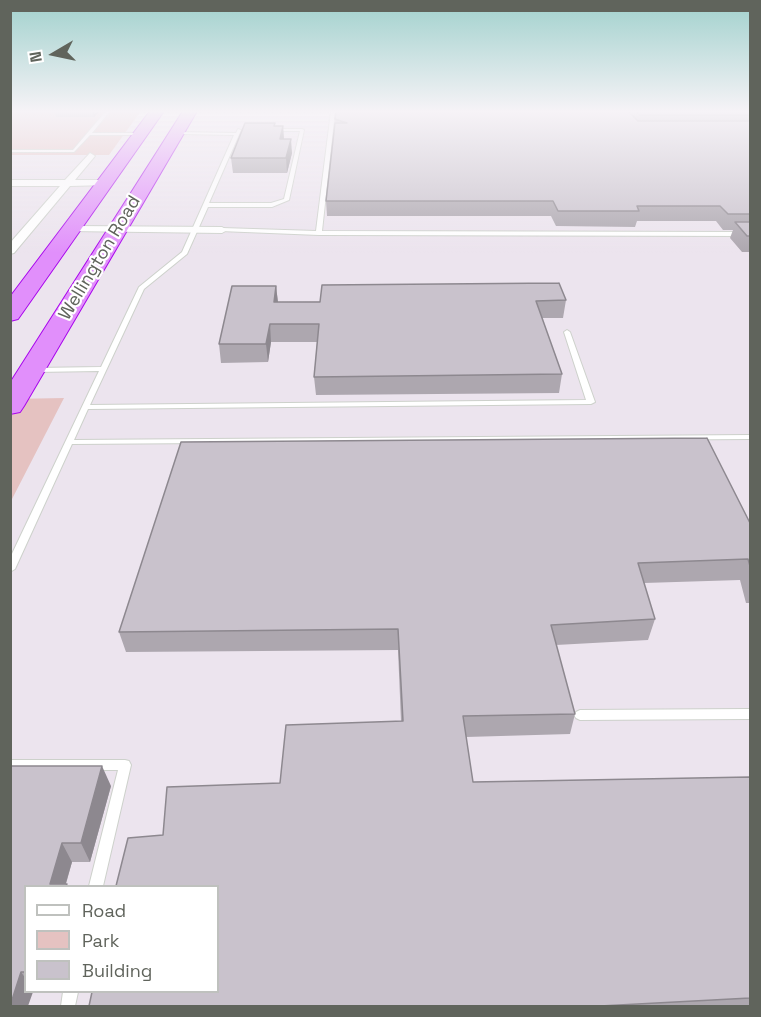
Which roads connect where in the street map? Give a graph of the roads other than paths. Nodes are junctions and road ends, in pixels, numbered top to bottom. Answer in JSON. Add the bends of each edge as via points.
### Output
{"nodes":[{"id":1,"x":88,"y":158,"type":"edge"},
{"id":2,"x":124,"y":158,"type":"edge"},
{"id":3,"x":161,"y":158,"type":"edge"},
{"id":4,"x":227,"y":158,"type":"edge"},
{"id":5,"x":295,"y":158,"type":"edge"},
{"id":6,"x":328,"y":158,"type":"edge"},
{"id":7,"x":10,"y":183,"type":"edge"},
{"id":8,"x":67,"y":183,"type":"junction"},
{"id":9,"x":106,"y":183,"type":"junction"},
{"id":10,"x":207,"y":205,"type":"junction"},
{"id":11,"x":72,"y":229,"type":"junction"},
{"id":12,"x":118,"y":230,"type":"junction"},
{"id":13,"x":196,"y":230,"type":"junction"},
{"id":14,"x":222,"y":230,"type":"joint"},
{"id":15,"x":319,"y":233,"type":"junction"},
{"id":16,"x":750,"y":234,"type":"edge"},
{"id":17,"x":10,"y":251,"type":"edge"},
{"id":18,"x":10,"y":314,"type":"edge"},
{"id":19,"x":567,"y":332,"type":"dead end"},
{"id":20,"x":102,"y":369,"type":"junction"},
{"id":21,"x":21,"y":370,"type":"edge"},
{"id":22,"x":10,"y":406,"type":"edge"},
{"id":23,"x":85,"y":407,"type":"junction"},
{"id":24,"x":750,"y":437,"type":"edge"},
{"id":25,"x":69,"y":442,"type":"junction"},
{"id":26,"x":10,"y":569,"type":"edge"},
{"id":27,"x":750,"y":714,"type":"edge"},
{"id":28,"x":580,"y":716,"type":"dead end"},
{"id":29,"x":10,"y":765,"type":"edge"},
{"id":30,"x":96,"y":885,"type":"edge"}],
"edges":[{"from":1,"to":8,"type":"street"},
{"from":2,"to":9,"type":"highway","name":"Wellington Road"},
{"from":3,"to":12,"type":"highway","name":"Wellington Road"},
{"from":4,"to":10,"type":"lane"},
{"from":5,"to":10,"type":"lane","via":[[286,200],[272,205]]},
{"from":6,"to":15,"type":"lane"},
{"from":7,"to":8,"type":"street"},
{"from":8,"to":9,"type":"street"},
{"from":8,"to":17,"type":"street"},
{"from":9,"to":11,"type":"highway","name":"Wellington Road"},
{"from":10,"to":13,"type":"lane"},
{"from":11,"to":12,"type":"street"},
{"from":11,"to":18,"type":"highway","name":"Wellington Road"},
{"from":12,"to":13,"type":"street"},
{"from":12,"to":21,"type":"highway","name":"Wellington Road"},
{"from":13,"to":14,"type":"street"},
{"from":13,"to":20,"type":"lane","via":[[186,253],[141,288]]},
{"from":14,"to":15,"type":"lane"},
{"from":15,"to":16,"type":"lane"},
{"from":19,"to":23,"type":"lane","via":[[591,402]]},
{"from":20,"to":21,"type":"lane"},
{"from":20,"to":23,"type":"lane"},
{"from":21,"to":22,"type":"highway","name":"Wellington Road"},
{"from":23,"to":25,"type":"lane"},
{"from":24,"to":25,"type":"lane"},
{"from":25,"to":26,"type":"lane"},
{"from":27,"to":28,"type":"lane"},
{"from":29,"to":30,"type":"lane","via":[[125,765]]}]}
